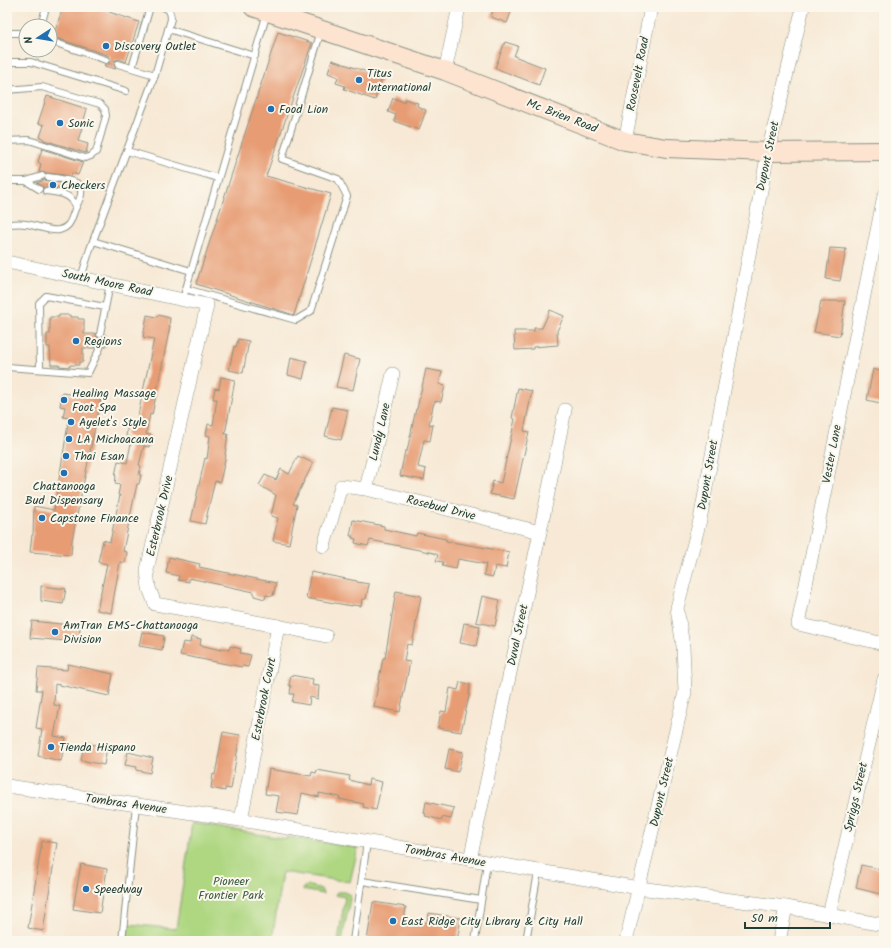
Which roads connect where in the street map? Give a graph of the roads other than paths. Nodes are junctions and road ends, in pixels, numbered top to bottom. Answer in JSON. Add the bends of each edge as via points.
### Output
{"nodes":[{"id":1,"x":46,"y":7,"type":"edge"},
{"id":2,"x":150,"y":7,"type":"edge"},
{"id":3,"x":163,"y":7,"type":"edge"},
{"id":4,"x":459,"y":7,"type":"edge"},
{"id":5,"x":651,"y":7,"type":"edge"},
{"id":6,"x":803,"y":7,"type":"edge"},
{"id":7,"x":261,"y":9,"type":"edge"},
{"id":8,"x":43,"y":18,"type":"edge"},
{"id":9,"x":168,"y":30,"type":"junction"},
{"id":10,"x":321,"y":30,"type":"junction"},
{"id":11,"x":7,"y":33,"type":"edge"},
{"id":12,"x":18,"y":33,"type":"edge"},
{"id":13,"x":58,"y":44,"type":"edge"},
{"id":14,"x":255,"y":56,"type":"junction"},
{"id":15,"x":106,"y":60,"type":"dead end"},
{"id":16,"x":7,"y":62,"type":"edge"},
{"id":17,"x":118,"y":64,"type":"dead end"},
{"id":18,"x":132,"y":68,"type":"junction"},
{"id":19,"x":445,"y":71,"type":"junction"},
{"id":20,"x":155,"y":75,"type":"junction"},
{"id":21,"x":7,"y":90,"type":"edge"},
{"id":22,"x":126,"y":91,"type":"dead end"},
{"id":23,"x":7,"y":141,"type":"edge"},
{"id":24,"x":625,"y":141,"type":"junction"},
{"id":25,"x":127,"y":151,"type":"junction"},
{"id":26,"x":884,"y":151,"type":"edge"},
{"id":27,"x":768,"y":152,"type":"junction"},
{"id":28,"x":218,"y":178,"type":"junction"},
{"id":29,"x":7,"y":181,"type":"edge"},
{"id":30,"x":26,"y":181,"type":"junction"},
{"id":31,"x":884,"y":196,"type":"edge"},
{"id":32,"x":76,"y":206,"type":"junction"},
{"id":33,"x":7,"y":224,"type":"edge"},
{"id":34,"x":93,"y":241,"type":"junction"},
{"id":35,"x":7,"y":262,"type":"edge"},
{"id":36,"x":191,"y":271,"type":"junction"},
{"id":37,"x":81,"y":278,"type":"junction"},
{"id":38,"x":110,"y":284,"type":"junction"},
{"id":39,"x":184,"y":295,"type":"junction"},
{"id":40,"x":207,"y":305,"type":"joint"},
{"id":41,"x":105,"y":307,"type":"junction"},
{"id":42,"x":100,"y":334,"type":"dead end"},
{"id":43,"x":100,"y":348,"type":"dead end"},
{"id":44,"x":7,"y":367,"type":"edge"},
{"id":45,"x":40,"y":369,"type":"junction"},
{"id":46,"x":394,"y":374,"type":"dead end"},
{"id":47,"x":565,"y":410,"type":"dead end"},
{"id":48,"x":366,"y":489,"type":"junction"},
{"id":49,"x":540,"y":532,"type":"junction"},
{"id":50,"x":324,"y":546,"type":"dead end"},
{"id":51,"x":278,"y":626,"type":"junction"},
{"id":52,"x":326,"y":636,"type":"dead end"},
{"id":53,"x":884,"y":644,"type":"edge"},
{"id":54,"x":884,"y":679,"type":"edge"},
{"id":55,"x":7,"y":786,"type":"edge"},
{"id":56,"x":136,"y":805,"type":"junction"},
{"id":57,"x":241,"y":820,"type":"junction"},
{"id":58,"x":367,"y":842,"type":"junction"},
{"id":59,"x":470,"y":860,"type":"junction"},
{"id":60,"x":487,"y":863,"type":"junction"},
{"id":61,"x":538,"y":872,"type":"junction"},
{"id":62,"x":362,"y":881,"type":"junction"},
{"id":63,"x":639,"y":888,"type":"junction"},
{"id":64,"x":482,"y":900,"type":"junction"},
{"id":65,"x":786,"y":907,"type":"junction"},
{"id":66,"x":829,"y":916,"type":"junction"},
{"id":67,"x":884,"y":925,"type":"edge"},
{"id":68,"x":122,"y":941,"type":"edge"},
{"id":69,"x":353,"y":941,"type":"edge"},
{"id":70,"x":475,"y":941,"type":"edge"},
{"id":71,"x":526,"y":941,"type":"edge"},
{"id":72,"x":626,"y":941,"type":"edge"},
{"id":73,"x":779,"y":941,"type":"edge"}],
"edges":[{"from":1,"to":8,"type":"lane"},
{"from":2,"to":18,"type":"lane"},
{"from":3,"to":9,"type":"lane","via":[[171,13]]},
{"from":4,"to":19,"type":"street"},
{"from":5,"to":24,"type":"street","name":"Roosevelt Road"},
{"from":6,"to":27,"type":"street","name":"Dupont Street"},
{"from":7,"to":10,"type":"main road","name":"Mc Brien Road"},
{"from":7,"to":14,"type":"lane"},
{"from":9,"to":14,"type":"lane"},
{"from":9,"to":20,"type":"lane"},
{"from":10,"to":19,"type":"main road","name":"Mc Brien Road"},
{"from":10,"to":39,"type":"lane","via":[[282,159],[338,179],[347,196],[311,311],[296,320]]},
{"from":11,"to":12,"type":"lane"},
{"from":13,"to":15,"type":"lane"},
{"from":14,"to":28,"type":"lane"},
{"from":16,"to":22,"type":"lane","via":[[31,62]]},
{"from":17,"to":18,"type":"lane"},
{"from":18,"to":20,"type":"lane"},
{"from":19,"to":24,"type":"main road","name":"Mc Brien Road"},
{"from":20,"to":25,"type":"lane"},
{"from":21,"to":23,"type":"lane","via":[[42,87],[100,104],[105,109],[106,116],[96,152],[85,158],[29,140]]},
{"from":24,"to":27,"type":"main road","name":"Mc Brien Road","via":[[666,148]]},
{"from":25,"to":28,"type":"lane"},
{"from":25,"to":34,"type":"lane"},
{"from":26,"to":27,"type":"main road","name":"Mc Brien Road"},
{"from":27,"to":63,"type":"street","name":"Dupont Street","via":[[700,520],[677,608],[683,646],[685,692]]},
{"from":28,"to":36,"type":"lane"},
{"from":29,"to":30,"type":"lane"},
{"from":30,"to":32,"type":"lane","via":[[42,190],[68,196],[73,199]]},
{"from":30,"to":32,"type":"lane","via":[[45,177],[76,182],[81,195]]},
{"from":31,"to":53,"type":"street","name":"Vester Lane","via":[[798,624]]},
{"from":32,"to":33,"type":"lane","via":[[67,226],[57,231],[25,224]]},
{"from":34,"to":36,"type":"lane"},
{"from":34,"to":37,"type":"lane"},
{"from":35,"to":37,"type":"street","name":"South Moore Road"},
{"from":36,"to":39,"type":"lane"},
{"from":37,"to":38,"type":"street","name":"South Moore Road"},
{"from":38,"to":39,"type":"street","name":"South Moore Road"},
{"from":38,"to":41,"type":"lane"},
{"from":39,"to":40,"type":"street","name":"South Moore Road"},
{"from":40,"to":51,"type":"street","name":"Esterbrook Drive","via":[[147,570],[149,588],[155,604]]},
{"from":41,"to":42,"type":"lane"},
{"from":41,"to":45,"type":"lane","via":[[46,296],[39,303]]},
{"from":43,"to":45,"type":"lane","via":[[88,373]]},
{"from":44,"to":45,"type":"lane"},
{"from":46,"to":48,"type":"street","name":"Lundy Lane"},
{"from":47,"to":49,"type":"street","name":"Duval Street"},
{"from":48,"to":49,"type":"street","name":"Rosebud Drive"},
{"from":48,"to":50,"type":"street","name":"Rosebud Drive","via":[[341,486]]},
{"from":49,"to":59,"type":"street","name":"Duval Street"},
{"from":51,"to":52,"type":"street"},
{"from":51,"to":57,"type":"street","name":"Esterbrook Court"},
{"from":54,"to":66,"type":"street","name":"Spriggs Street"},
{"from":55,"to":56,"type":"street","name":"Tombras Avenue"},
{"from":56,"to":57,"type":"street","name":"Tombras Avenue"},
{"from":56,"to":68,"type":"lane"},
{"from":57,"to":58,"type":"street","name":"Tombras Avenue"},
{"from":58,"to":59,"type":"street","name":"Tombras Avenue"},
{"from":58,"to":62,"type":"lane"},
{"from":59,"to":60,"type":"street","name":"Tombras Avenue"},
{"from":60,"to":61,"type":"street","name":"Tombras Avenue"},
{"from":60,"to":64,"type":"lane"},
{"from":61,"to":63,"type":"street","name":"Tombras Avenue"},
{"from":61,"to":71,"type":"lane"},
{"from":62,"to":64,"type":"lane"},
{"from":62,"to":69,"type":"lane"},
{"from":63,"to":65,"type":"street","name":"Tombras Avenue"},
{"from":63,"to":72,"type":"street","name":"Dupont Street"},
{"from":64,"to":70,"type":"lane"},
{"from":65,"to":66,"type":"street","name":"Tombras Avenue"},
{"from":65,"to":73,"type":"street"},
{"from":66,"to":67,"type":"street","name":"Tombras Avenue"}]}
